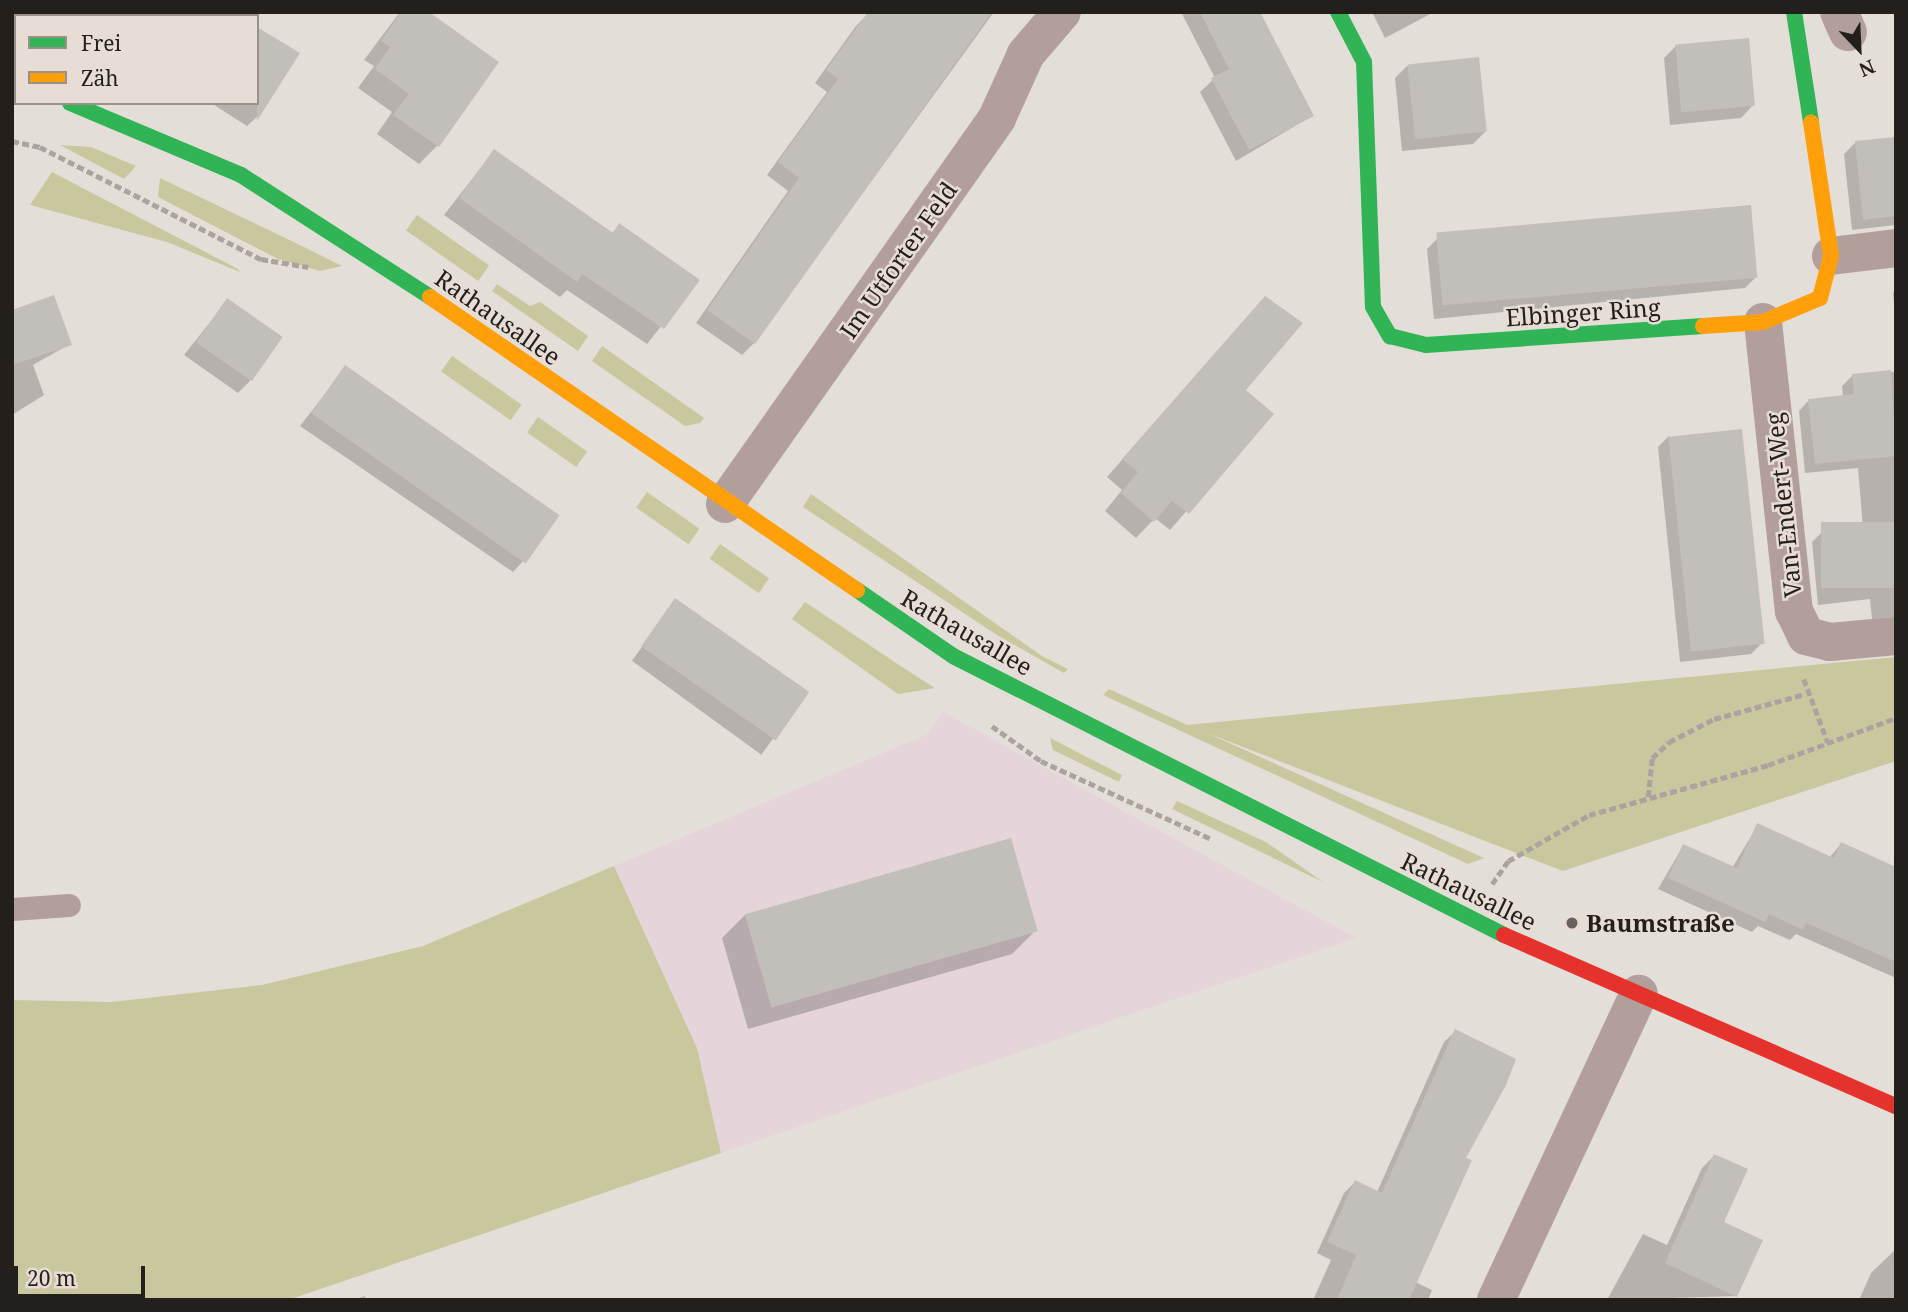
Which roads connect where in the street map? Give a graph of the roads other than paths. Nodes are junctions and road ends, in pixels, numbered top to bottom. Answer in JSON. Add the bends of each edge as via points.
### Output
{"nodes":[{"id":1,"x":1062,"y":12,"type":"edge"},
{"id":2,"x":1338,"y":12,"type":"edge"},
{"id":3,"x":1794,"y":12,"type":"edge"},
{"id":4,"x":74,"y":105,"type":"edge"},
{"id":5,"x":1896,"y":248,"type":"edge"},
{"id":6,"x":1830,"y":256,"type":"junction"},
{"id":7,"x":1763,"y":323,"type":"junction"},
{"id":8,"x":725,"y":504,"type":"junction"},
{"id":9,"x":1896,"y":636,"type":"edge"},
{"id":10,"x":69,"y":905,"type":"dead end"},
{"id":11,"x":12,"y":909,"type":"edge"},
{"id":12,"x":1639,"y":994,"type":"junction"},
{"id":13,"x":1896,"y":1106,"type":"edge"},
{"id":14,"x":1496,"y":1300,"type":"edge"}],
"edges":[{"from":1,"to":8,"type":"street","name":"Im Utforter Feld","via":[[1026,54],[997,118]]},
{"from":2,"to":7,"type":"street","name":"Elbinger Ring","via":[[1364,62],[1373,307],[1390,337],[1426,345]]},
{"from":3,"to":6,"type":"street","name":"Elbinger Ring"},
{"from":4,"to":8,"type":"street","name":"Rathausallee","via":[[252,182],[355,245]]},
{"from":5,"to":6,"type":"street"},
{"from":6,"to":7,"type":"street","name":"Elbinger Ring","via":[[1820,298]]},
{"from":7,"to":9,"type":"street","name":"Van-Endert-Weg","via":[[1794,611],[1806,636],[1830,642]]},
{"from":8,"to":12,"type":"street","name":"Rathausallee","via":[[953,656],[1466,918]]},
{"from":10,"to":11,"type":"lane"},
{"from":12,"to":13,"type":"street","name":"Rathausallee"},
{"from":12,"to":14,"type":"street"}]}
